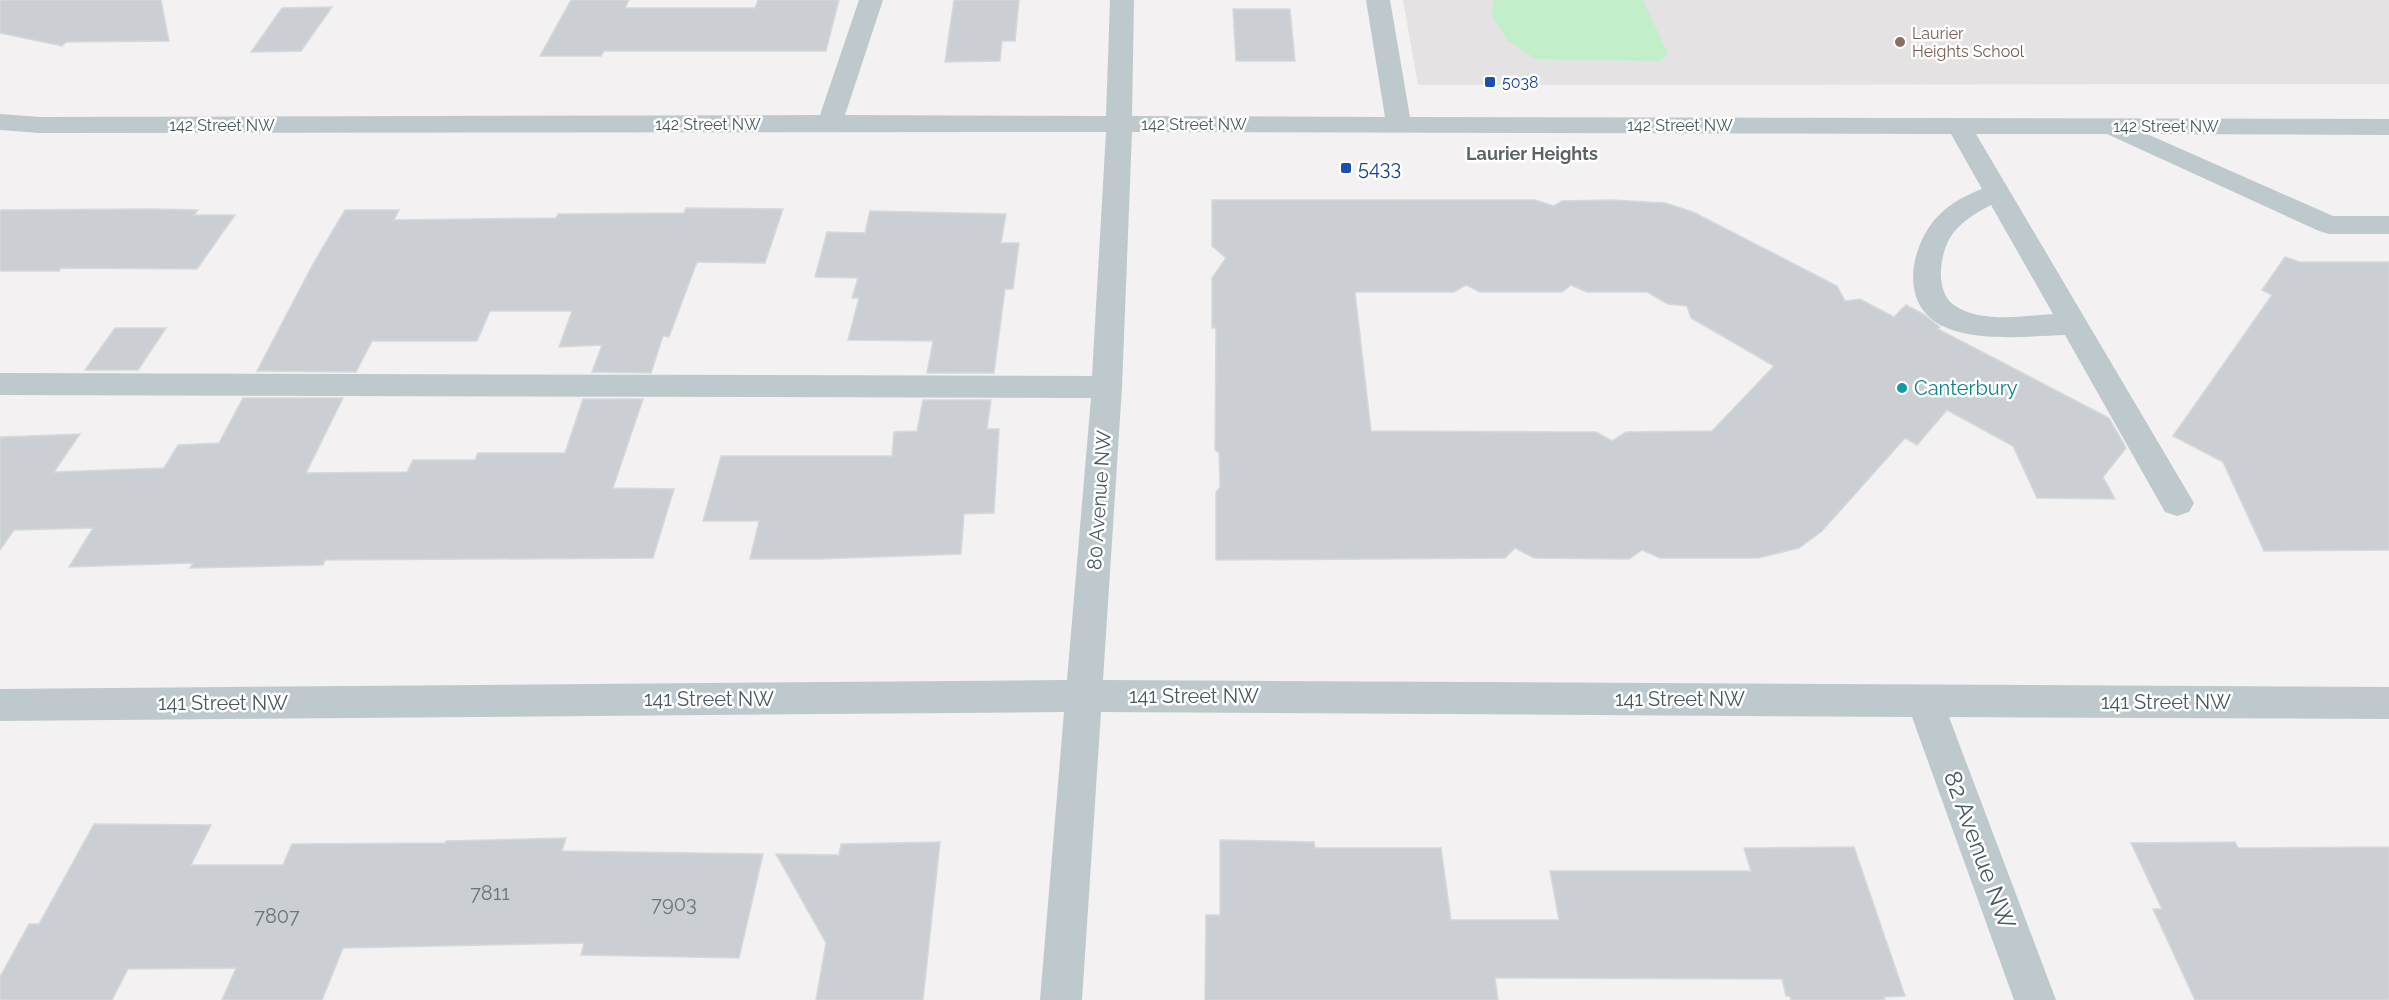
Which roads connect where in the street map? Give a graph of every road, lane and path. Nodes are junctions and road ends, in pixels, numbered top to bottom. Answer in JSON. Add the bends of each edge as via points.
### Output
{"nodes":[{"id":1,"x":871,"y":0,"type":"edge"},
{"id":2,"x":1122,"y":0,"type":"edge"},
{"id":3,"x":1378,"y":0,"type":"edge"},
{"id":4,"x":0,"y":122,"type":"edge"},
{"id":5,"x":830,"y":123,"type":"junction"},
{"id":6,"x":1119,"y":123,"type":"junction"},
{"id":7,"x":1399,"y":125,"type":"junction"},
{"id":8,"x":1959,"y":126,"type":"junction"},
{"id":9,"x":2108,"y":126,"type":"junction"},
{"id":10,"x":2389,"y":127,"type":"edge"},
{"id":11,"x":1996,"y":193,"type":"junction"},
{"id":12,"x":2389,"y":225,"type":"edge"},
{"id":13,"x":2072,"y":324,"type":"junction"},
{"id":14,"x":0,"y":384,"type":"edge"},
{"id":15,"x":1107,"y":387,"type":"junction"},
{"id":16,"x":2177,"y":503,"type":"dead end"},
{"id":17,"x":1084,"y":696,"type":"junction"},
{"id":18,"x":1924,"y":700,"type":"junction"},
{"id":19,"x":2389,"y":703,"type":"edge"},
{"id":20,"x":1,"y":707,"type":"edge"},
{"id":21,"x":1061,"y":1000,"type":"edge"},
{"id":22,"x":2035,"y":1000,"type":"edge"}],
"edges":[{"from":1,"to":5,"type":"street"},
{"from":2,"to":6,"type":"street","name":"80 Avenue NW"},
{"from":3,"to":7,"type":"street"},
{"from":4,"to":5,"type":"street","name":"142 Street NW"},
{"from":5,"to":6,"type":"street","name":"142 Street NW"},
{"from":6,"to":7,"type":"street","name":"142 Street NW"},
{"from":6,"to":15,"type":"street","name":"80 Avenue NW"},
{"from":7,"to":8,"type":"street","name":"142 Street NW"},
{"from":8,"to":9,"type":"street","name":"142 Street NW"},
{"from":8,"to":11,"type":"street"},
{"from":9,"to":10,"type":"street","name":"142 Street NW"},
{"from":9,"to":12,"type":"street","via":[[2329,225]]},
{"from":11,"to":13,"type":"street"},
{"from":11,"to":13,"type":"street","via":[[1977,199],[1942,228],[1931,252],[1927,280],[1933,301],[1944,314],[1963,322]]},
{"from":13,"to":16,"type":"street"},
{"from":14,"to":15,"type":"street"},
{"from":15,"to":17,"type":"street","name":"80 Avenue NW"},
{"from":17,"to":18,"type":"street","name":"141 Street NW"},
{"from":17,"to":20,"type":"street","name":"141 Street NW"},
{"from":17,"to":21,"type":"street","name":"80 Avenue NW"},
{"from":18,"to":19,"type":"street","name":"141 Street NW"},
{"from":18,"to":22,"type":"street","name":"82 Avenue NW"}]}
